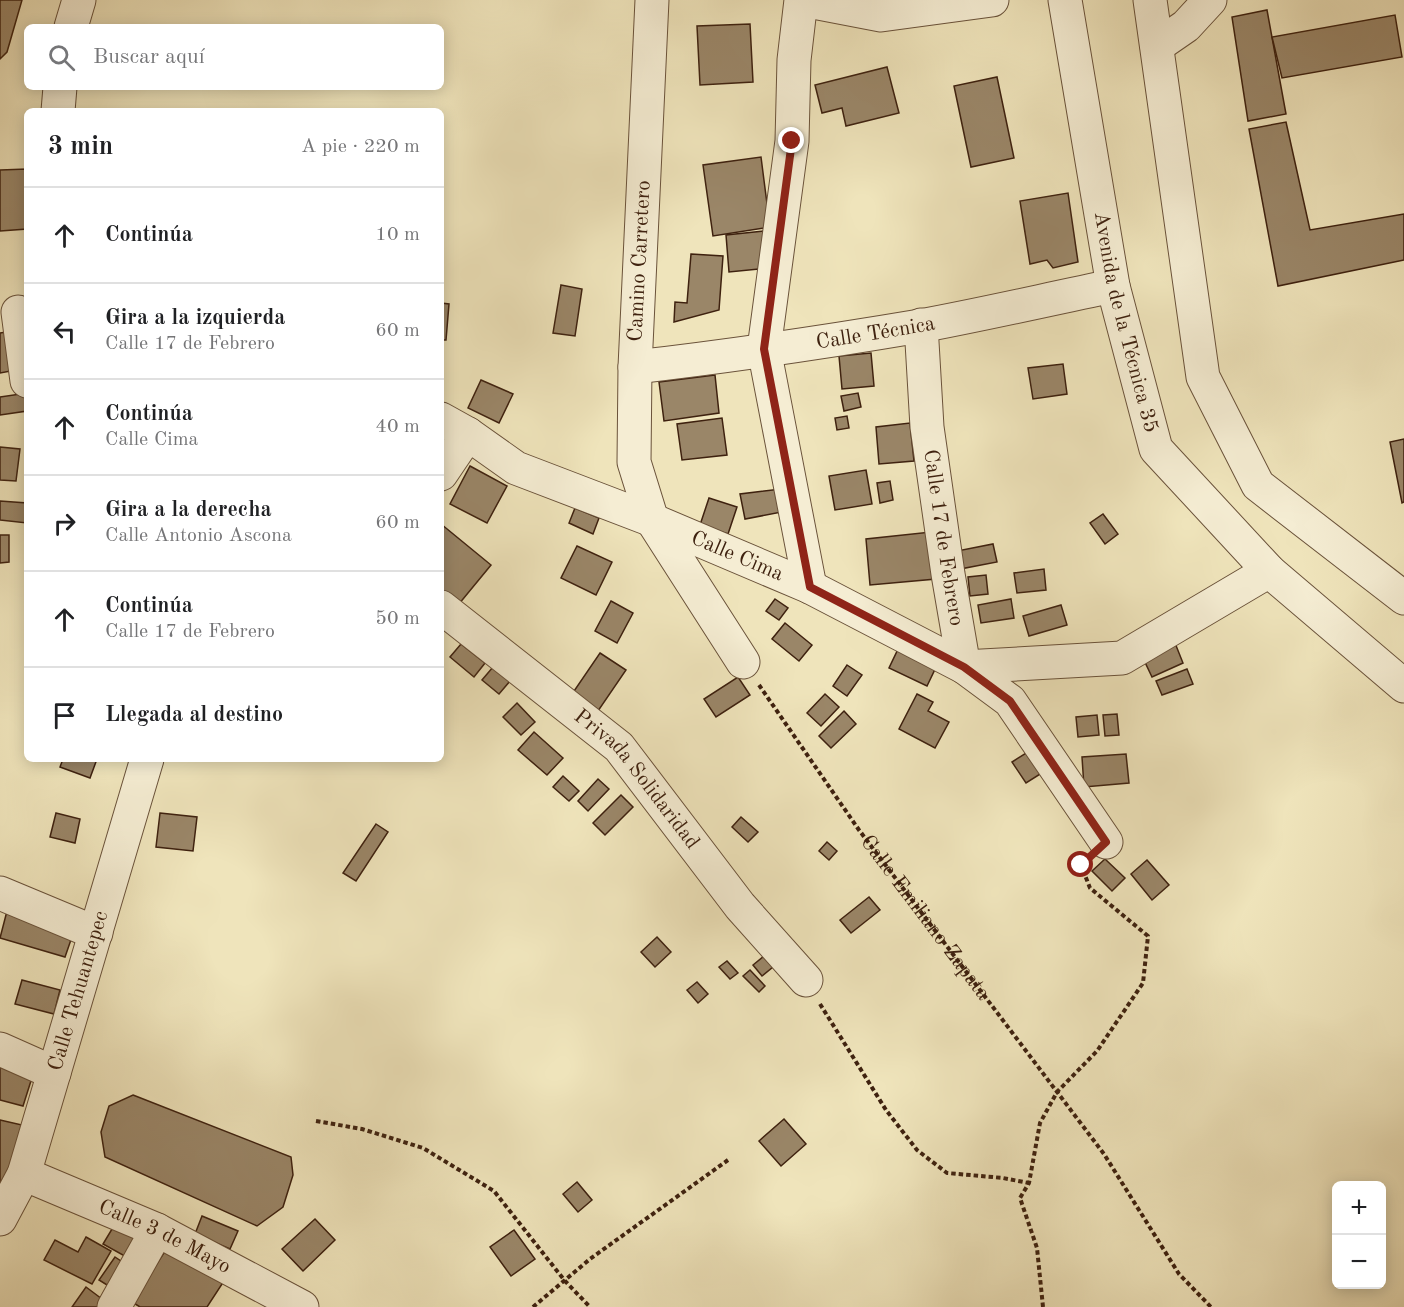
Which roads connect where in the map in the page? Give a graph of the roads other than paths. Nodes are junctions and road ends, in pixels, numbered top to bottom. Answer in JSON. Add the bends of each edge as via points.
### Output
{"nodes":[{"id":1,"x":79,"y":0,"type":"edge"},
{"id":2,"x":652,"y":0,"type":"edge"},
{"id":3,"x":802,"y":0,"type":"edge"},
{"id":4,"x":1065,"y":0,"type":"edge"},
{"id":5,"x":1150,"y":0,"type":"edge"},
{"id":6,"x":1210,"y":0,"type":"edge"},
{"id":7,"x":977,"y":1,"type":"edge"},
{"id":8,"x":72,"y":24,"type":"edge"},
{"id":9,"x":1157,"y":46,"type":"junction"},
{"id":10,"x":60,"y":90,"type":"edge"},
{"id":11,"x":58,"y":108,"type":"edge"},
{"id":12,"x":1113,"y":286,"type":"junction"},
{"id":13,"x":15,"y":312,"type":"edge"},
{"id":14,"x":921,"y":326,"type":"junction"},
{"id":15,"x":764,"y":349,"type":"junction"},
{"id":16,"x":24,"y":364,"type":"edge"},
{"id":17,"x":635,"y":367,"type":"junction"},
{"id":18,"x":454,"y":426,"type":"edge"},
{"id":19,"x":444,"y":463,"type":"edge"},
{"id":20,"x":652,"y":520,"type":"junction"},
{"id":21,"x":1269,"y":571,"type":"junction"},
{"id":22,"x":810,"y":587,"type":"junction"},
{"id":23,"x":1404,"y":598,"type":"edge"},
{"id":24,"x":444,"y":609,"type":"edge"},
{"id":25,"x":743,"y":662,"type":"road end"},
{"id":26,"x":964,"y":667,"type":"junction"},
{"id":27,"x":1404,"y":686,"type":"edge"},
{"id":28,"x":146,"y":762,"type":"edge"},
{"id":29,"x":1106,"y":842,"type":"road end"},
{"id":30,"x":0,"y":893,"type":"edge"},
{"id":31,"x":96,"y":933,"type":"junction"},
{"id":32,"x":806,"y":980,"type":"road end"},
{"id":33,"x":0,"y":1049,"type":"edge"},
{"id":34,"x":54,"y":1073,"type":"junction"},
{"id":35,"x":24,"y":1174,"type":"junction"},
{"id":36,"x":0,"y":1219,"type":"edge"},
{"id":37,"x":157,"y":1230,"type":"junction"},
{"id":38,"x":114,"y":1307,"type":"edge"},
{"id":39,"x":302,"y":1307,"type":"edge"}],
"edges":[{"from":1,"to":8,"type":"street"},
{"from":2,"to":17,"type":"street","name":"Camino Carretero"},
{"from":3,"to":7,"type":"street","via":[[881,15]]},
{"from":3,"to":15,"type":"street","via":[[794,60],[792,141]]},
{"from":4,"to":12,"type":"street","name":"Avenida de la Técnica 35"},
{"from":5,"to":9,"type":"street"},
{"from":6,"to":9,"type":"street","via":[[1186,26]]},
{"from":9,"to":23,"type":"street","via":[[1203,377],[1258,485]]},
{"from":10,"to":11,"type":"street"},
{"from":12,"to":14,"type":"street","name":"Calle Técnica"},
{"from":12,"to":21,"type":"street","name":"Avenida de la Técnica 35","via":[[1156,449]]},
{"from":13,"to":16,"type":"street"},
{"from":14,"to":15,"type":"street","name":"Calle Técnica"},
{"from":14,"to":26,"type":"street","name":"Calle 17 de Febrero","via":[[927,427]]},
{"from":15,"to":17,"type":"street","name":"Calle Técnica"},
{"from":15,"to":22,"type":"street"},
{"from":17,"to":20,"type":"street","name":"Camino Carretero","via":[[634,462]]},
{"from":18,"to":19,"type":"street"},
{"from":18,"to":20,"type":"street","name":"Calle Cima","via":[[516,468]]},
{"from":20,"to":22,"type":"street","name":"Calle Cima"},
{"from":20,"to":25,"type":"street"},
{"from":21,"to":26,"type":"street","via":[[1122,658]]},
{"from":21,"to":27,"type":"street","name":"Avenida de la Técnica 35"},
{"from":22,"to":26,"type":"street","name":"Calle Cima"},
{"from":24,"to":32,"type":"street","name":"Privada Solidaridad","via":[[619,747],[740,906]]},
{"from":26,"to":29,"type":"street","via":[[1010,701]]},
{"from":28,"to":31,"type":"street","name":"Calle Tehuantepec"},
{"from":30,"to":31,"type":"street"},
{"from":31,"to":34,"type":"street","name":"Calle Tehuantepec"},
{"from":33,"to":34,"type":"street"},
{"from":34,"to":35,"type":"street","name":"Calle Tehuantepec"},
{"from":35,"to":36,"type":"street","name":"Calle Tehuantepec"},
{"from":35,"to":37,"type":"street","name":"Calle 3 de Mayo"},
{"from":37,"to":38,"type":"street"},
{"from":37,"to":39,"type":"street","name":"Calle 3 de Mayo"}]}
